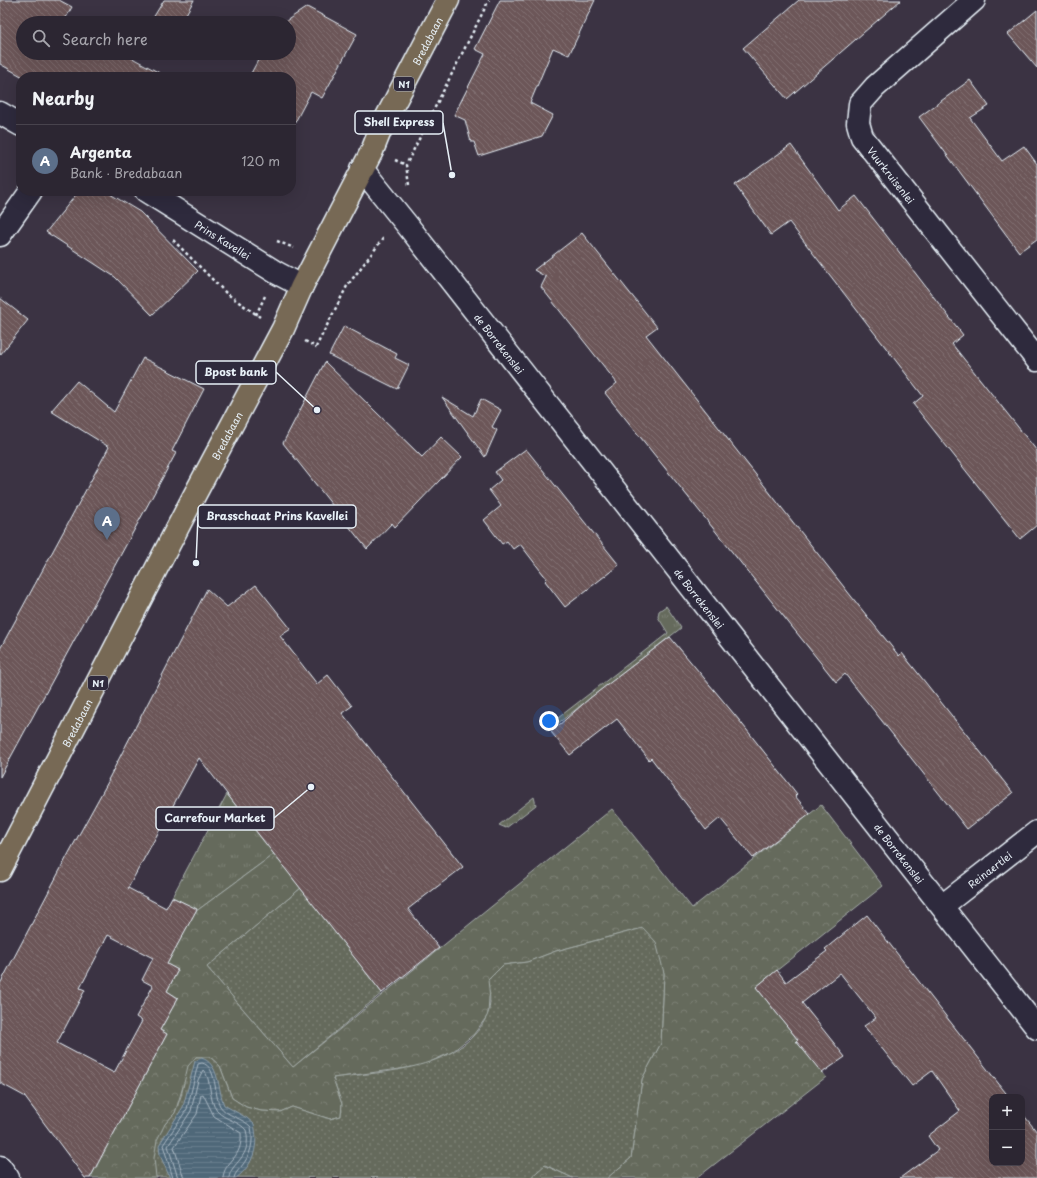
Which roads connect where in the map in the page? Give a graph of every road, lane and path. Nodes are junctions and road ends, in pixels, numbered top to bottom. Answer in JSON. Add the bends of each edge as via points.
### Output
{"nodes":[{"id":1,"x":448,"y":0,"type":"edge"},
{"id":2,"x":489,"y":0,"type":"edge"},
{"id":3,"x":974,"y":0,"type":"edge"},
{"id":4,"x":0,"y":113,"type":"edge"},
{"id":5,"x":16,"y":122,"type":"edge"},
{"id":6,"x":362,"y":169,"type":"junction"},
{"id":7,"x":409,"y":186,"type":"dead end"},
{"id":8,"x":27,"y":196,"type":"edge"},
{"id":9,"x":154,"y":196,"type":"edge"},
{"id":10,"x":0,"y":235,"type":"edge"},
{"id":11,"x":171,"y":238,"type":"dead end"},
{"id":12,"x":383,"y":238,"type":"dead end"},
{"id":13,"x":273,"y":239,"type":"dead end"},
{"id":14,"x":297,"y":242,"type":"dead end"},
{"id":15,"x":302,"y":286,"type":"junction"},
{"id":16,"x":256,"y":315,"type":"dead end"},
{"id":17,"x":316,"y":347,"type":"dead end"},
{"id":18,"x":1037,"y":360,"type":"edge"},
{"id":19,"x":1037,"y":832,"type":"edge"},
{"id":20,"x":0,"y":870,"type":"edge"},
{"id":21,"x":942,"y":906,"type":"junction"},
{"id":22,"x":1037,"y":1028,"type":"edge"},
{"id":23,"x":0,"y":1167,"type":"edge"},
{"id":24,"x":8,"y":1178,"type":"edge"}],
"edges":[{"from":1,"to":6,"type":"main road","name":"Bredabaan","number":"N1"},
{"from":2,"to":7,"type":"path","via":[[406,165]]},
{"from":3,"to":18,"type":"street","name":"Vuurkruisenlei","via":[[875,87],[860,104],[858,123],[862,137]]},
{"from":4,"to":5,"type":"street"},
{"from":6,"to":15,"type":"main road","name":"Bredabaan","number":"N1"},
{"from":6,"to":21,"type":"street","name":"de Borrekenslei"},
{"from":8,"to":10,"type":"street"},
{"from":9,"to":15,"type":"street","name":"Prins Kavellei"},
{"from":11,"to":16,"type":"path","via":[[226,293]]},
{"from":12,"to":17,"type":"path","via":[[347,286]]},
{"from":13,"to":14,"type":"path","via":[[293,249]]},
{"from":15,"to":20,"type":"main road","name":"Bredabaan","number":"N1","via":[[283,329]]},
{"from":19,"to":21,"type":"street","name":"Reinaertlei"},
{"from":21,"to":22,"type":"street","name":"de Borrekenslei"},
{"from":23,"to":24,"type":"street"}]}
